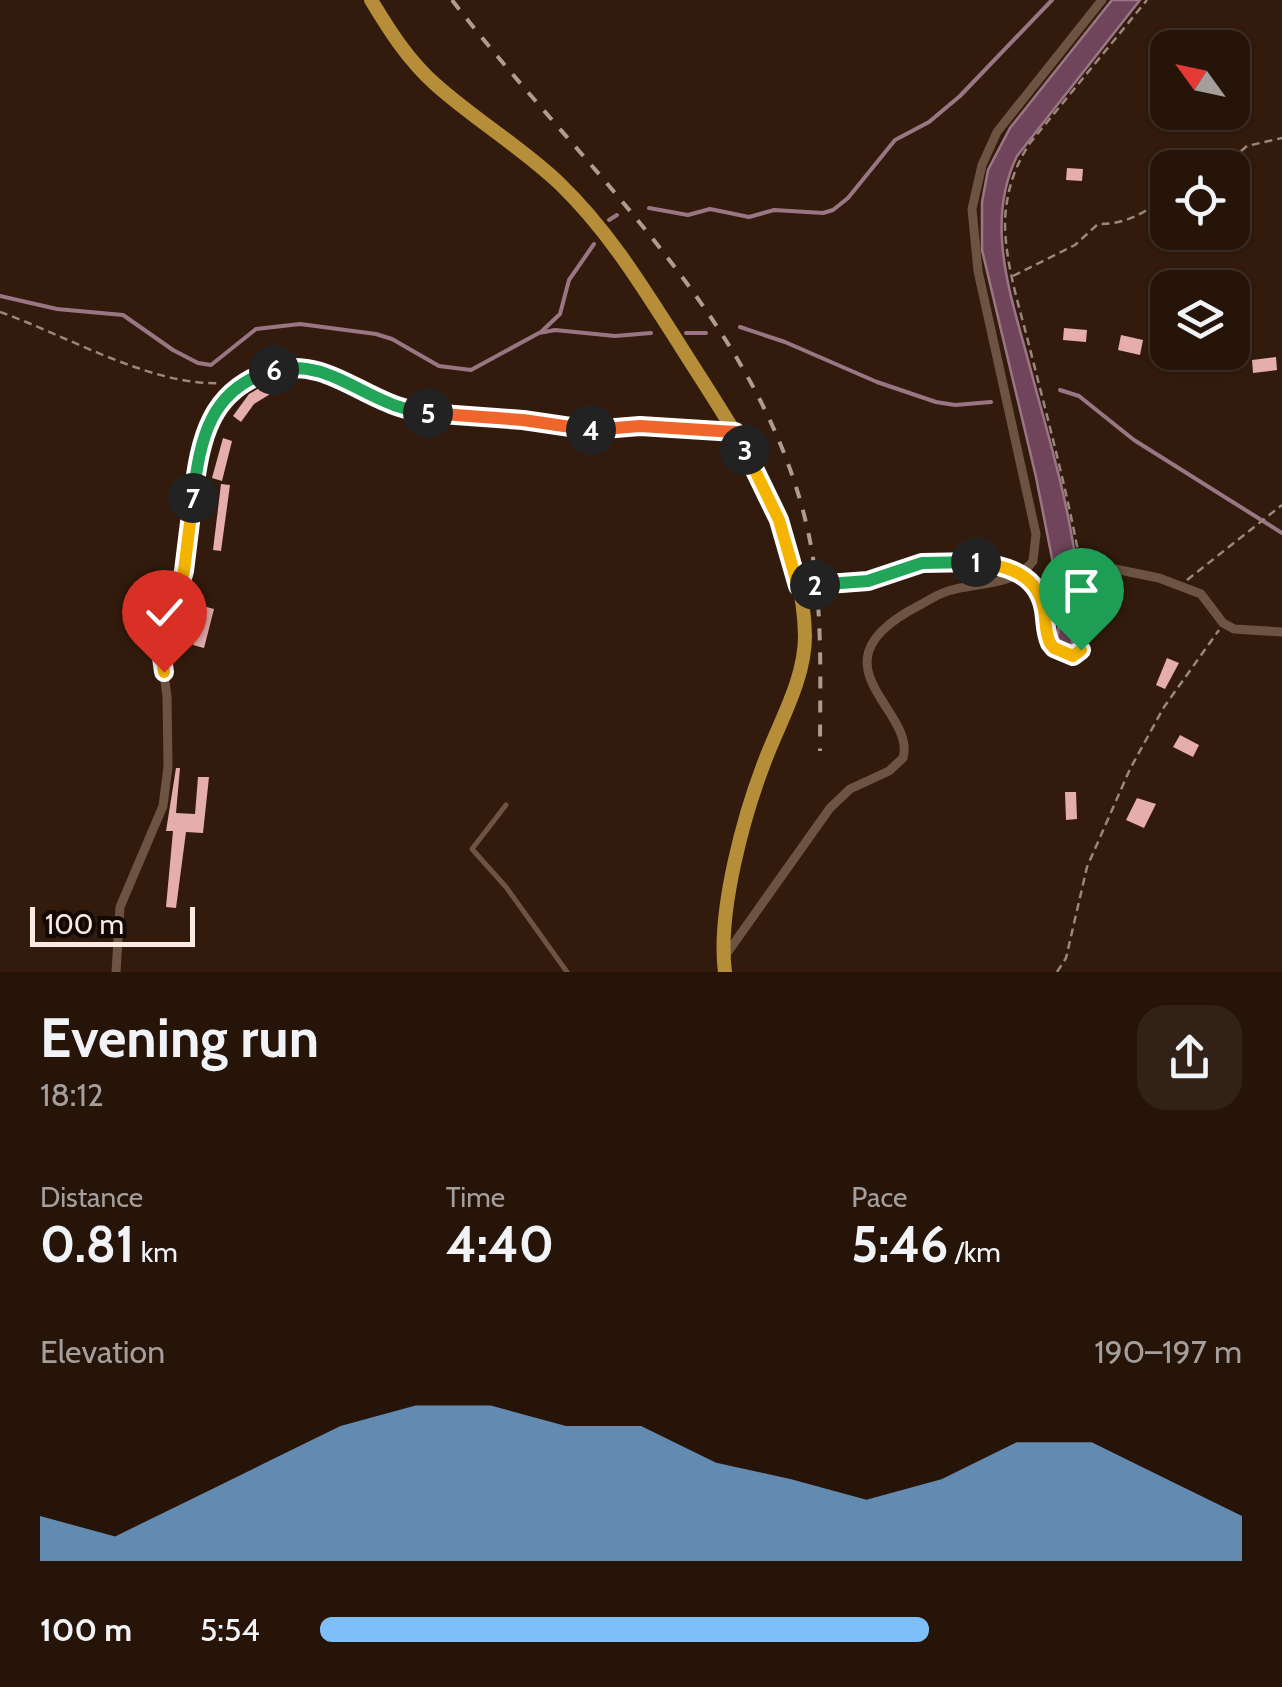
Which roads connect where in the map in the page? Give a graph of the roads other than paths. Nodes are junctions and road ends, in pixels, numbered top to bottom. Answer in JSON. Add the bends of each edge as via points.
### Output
{"nodes":[{"id":1,"x":370,"y":0,"type":"edge"},
{"id":2,"x":1102,"y":0,"type":"edge"},
{"id":3,"x":735,"y":432,"type":"junction"},
{"id":4,"x":1018,"y":575,"type":"junction"},
{"id":5,"x":1282,"y":632,"type":"edge"},
{"id":6,"x":506,"y":806,"type":"dead end"},
{"id":7,"x":724,"y":965,"type":"edge"},
{"id":8,"x":116,"y":972,"type":"edge"},
{"id":9,"x":567,"y":972,"type":"edge"}],
"edges":[{"from":1,"to":3,"type":"main road","via":[[434,84],[594,219]]},
{"from":2,"to":4,"type":"street","via":[[996,132],[973,197],[978,271],[1036,534],[1033,561]]},
{"from":3,"to":7,"type":"main road","via":[[766,488],[798,586],[805,638],[798,678],[743,827]]},
{"from":3,"to":8,"type":"street","via":[[591,430],[440,415],[404,409],[331,373],[301,367],[280,368],[230,390],[198,458],[184,571],[161,650],[168,698],[163,806],[120,908]]},
{"from":4,"to":5,"type":"street","via":[[1040,592],[1050,643],[1073,656],[1084,640],[1084,590],[1095,573],[1110,568],[1201,594],[1223,623]]},
{"from":4,"to":7,"type":"street","via":[[945,592],[904,612],[879,635],[868,670],[900,732],[902,758],[830,808]]},
{"from":6,"to":9,"type":"lane","via":[[472,849]]}]}
